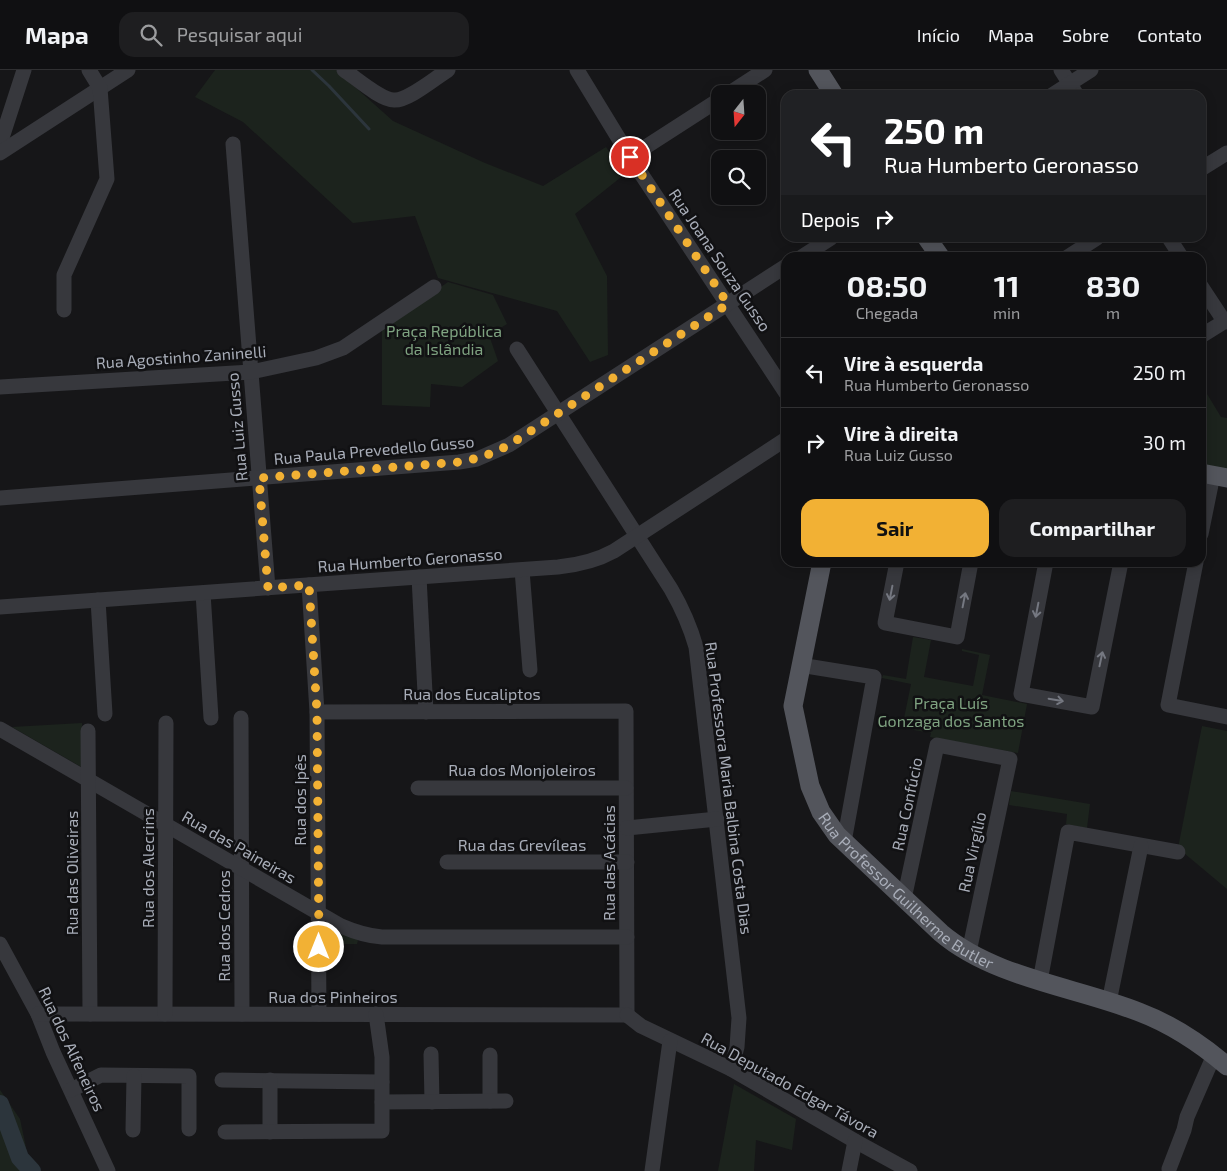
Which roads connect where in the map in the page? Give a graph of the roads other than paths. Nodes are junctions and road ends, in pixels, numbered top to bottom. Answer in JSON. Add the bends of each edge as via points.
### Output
{"nodes":[{"id":1,"x":24,"y":70,"type":"edge"},
{"id":2,"x":89,"y":70,"type":"edge"},
{"id":3,"x":128,"y":70,"type":"edge"},
{"id":4,"x":344,"y":70,"type":"edge"},
{"id":5,"x":448,"y":70,"type":"edge"},
{"id":6,"x":577,"y":70,"type":"edge"},
{"id":7,"x":765,"y":70,"type":"edge"},
{"id":8,"x":818,"y":70,"type":"edge"},
{"id":9,"x":1061,"y":70,"type":"edge"},
{"id":10,"x":1091,"y":70,"type":"edge"},
{"id":11,"x":742,"y":85,"type":"edge"},
{"id":12,"x":100,"y":88,"type":"junction"},
{"id":13,"x":1074,"y":89,"type":"edge"},
{"id":14,"x":831,"y":90,"type":"edge"},
{"id":15,"x":711,"y":105,"type":"edge"},
{"id":16,"x":0,"y":144,"type":"edge"},
{"id":17,"x":232,"y":144,"type":"dead end"},
{"id":18,"x":0,"y":153,"type":"edge"},
{"id":19,"x":1227,"y":153,"type":"edge"},
{"id":20,"x":630,"y":157,"type":"junction"},
{"id":21,"x":1206,"y":166,"type":"edge"},
{"id":22,"x":825,"y":242,"type":"edge"},
{"id":23,"x":1090,"y":242,"type":"edge"},
{"id":24,"x":809,"y":252,"type":"edge"},
{"id":25,"x":1075,"y":252,"type":"edge"},
{"id":26,"x":781,"y":269,"type":"edge"},
{"id":27,"x":434,"y":287,"type":"dead end"},
{"id":28,"x":1206,"y":293,"type":"edge"},
{"id":29,"x":728,"y":304,"type":"junction"},
{"id":30,"x":64,"y":310,"type":"dead end"},
{"id":31,"x":1226,"y":321,"type":"edge"},
{"id":32,"x":1206,"y":333,"type":"edge"},
{"id":33,"x":517,"y":349,"type":"dead end"},
{"id":34,"x":251,"y":372,"type":"junction"},
{"id":35,"x":781,"y":385,"type":"edge"},
{"id":36,"x":0,"y":387,"type":"edge"},
{"id":37,"x":558,"y":413,"type":"junction"},
{"id":38,"x":781,"y":442,"type":"edge"},
{"id":39,"x":1214,"y":475,"type":"edge"},
{"id":40,"x":259,"y":478,"type":"junction"},
{"id":41,"x":0,"y":498,"type":"edge"},
{"id":42,"x":1206,"y":511,"type":"edge"},
{"id":43,"x":637,"y":536,"type":"junction"},
{"id":44,"x":821,"y":567,"type":"edge"},
{"id":45,"x":896,"y":567,"type":"edge"},
{"id":46,"x":970,"y":567,"type":"edge"},
{"id":47,"x":1045,"y":567,"type":"edge"},
{"id":48,"x":1120,"y":567,"type":"edge"},
{"id":49,"x":1195,"y":567,"type":"edge"},
{"id":50,"x":522,"y":570,"type":"junction"},
{"id":51,"x":418,"y":577,"type":"junction"},
{"id":52,"x":309,"y":585,"type":"junction"},
{"id":53,"x":268,"y":588,"type":"junction"},
{"id":54,"x":203,"y":593,"type":"junction"},
{"id":55,"x":98,"y":600,"type":"junction"},
{"id":56,"x":0,"y":607,"type":"edge"},
{"id":57,"x":800,"y":665,"type":"junction"},
{"id":58,"x":530,"y":670,"type":"dead end"},
{"id":59,"x":626,"y":711,"type":"joint"},
{"id":60,"x":317,"y":712,"type":"junction"},
{"id":61,"x":426,"y":712,"type":"junction"},
{"id":62,"x":105,"y":714,"type":"dead end"},
{"id":63,"x":1227,"y":717,"type":"edge"},
{"id":64,"x":210,"y":718,"type":"dead end"},
{"id":65,"x":241,"y":718,"type":"dead end"},
{"id":66,"x":166,"y":723,"type":"dead end"},
{"id":67,"x":0,"y":729,"type":"edge"},
{"id":68,"x":88,"y":731,"type":"dead end"},
{"id":69,"x":1010,"y":758,"type":"joint"},
{"id":70,"x":89,"y":780,"type":"junction"},
{"id":71,"x":418,"y":788,"type":"dead end"},
{"id":72,"x":626,"y":788,"type":"junction"},
{"id":73,"x":717,"y":820,"type":"junction"},
{"id":74,"x":165,"y":824,"type":"junction"},
{"id":75,"x":627,"y":828,"type":"junction"},
{"id":76,"x":844,"y":842,"type":"junction"},
{"id":77,"x":1141,"y":846,"type":"junction"},
{"id":78,"x":1178,"y":852,"type":"dead end"},
{"id":79,"x":447,"y":862,"type":"dead end"},
{"id":80,"x":627,"y":862,"type":"junction"},
{"id":81,"x":241,"y":868,"type":"junction"},
{"id":82,"x":904,"y":900,"type":"junction"},
{"id":83,"x":318,"y":913,"type":"junction"},
{"id":84,"x":627,"y":938,"type":"junction"},
{"id":85,"x":0,"y":944,"type":"edge"},
{"id":86,"x":969,"y":952,"type":"junction"},
{"id":87,"x":1040,"y":981,"type":"junction"},
{"id":88,"x":1109,"y":1002,"type":"junction"},
{"id":89,"x":38,"y":1014,"type":"junction"},
{"id":90,"x":90,"y":1014,"type":"junction"},
{"id":91,"x":165,"y":1014,"type":"junction"},
{"id":92,"x":242,"y":1014,"type":"junction"},
{"id":93,"x":319,"y":1014,"type":"junction"},
{"id":94,"x":376,"y":1014,"type":"junction"},
{"id":95,"x":627,"y":1015,"type":"junction"},
{"id":96,"x":670,"y":1041,"type":"junction"},
{"id":97,"x":431,"y":1054,"type":"dead end"},
{"id":98,"x":490,"y":1054,"type":"dead end"},
{"id":99,"x":1220,"y":1060,"type":"edge"},
{"id":100,"x":731,"y":1070,"type":"junction"},
{"id":101,"x":134,"y":1076,"type":"junction"},
{"id":102,"x":222,"y":1080,"type":"dead end"},
{"id":103,"x":270,"y":1080,"type":"junction"},
{"id":104,"x":382,"y":1082,"type":"junction"},
{"id":105,"x":71,"y":1090,"type":"junction"},
{"id":106,"x":490,"y":1101,"type":"junction"},
{"id":107,"x":506,"y":1101,"type":"dead end"},
{"id":108,"x":382,"y":1102,"type":"junction"},
{"id":109,"x":432,"y":1102,"type":"junction"},
{"id":110,"x":189,"y":1129,"type":"dead end"},
{"id":111,"x":133,"y":1130,"type":"dead end"},
{"id":112,"x":225,"y":1132,"type":"dead end"},
{"id":113,"x":270,"y":1132,"type":"junction"},
{"id":114,"x":855,"y":1141,"type":"junction"},
{"id":115,"x":1169,"y":1169,"type":"dead end"},
{"id":116,"x":108,"y":1171,"type":"edge"},
{"id":117,"x":652,"y":1171,"type":"edge"},
{"id":118,"x":849,"y":1171,"type":"edge"},
{"id":119,"x":910,"y":1171,"type":"edge"}],
"edges":[{"from":1,"to":16,"type":"street"},
{"from":2,"to":12,"type":"street"},
{"from":3,"to":12,"type":"street"},
{"from":4,"to":5,"type":"street","via":[[380,95],[393,100],[407,96]]},
{"from":6,"to":20,"type":"street","name":"Rua Joana Souza Gusso"},
{"from":7,"to":11,"type":"street"},
{"from":8,"to":14,"type":"main road"},
{"from":9,"to":13,"type":"street"},
{"from":10,"to":13,"type":"street"},
{"from":12,"to":18,"type":"street"},
{"from":12,"to":30,"type":"street","via":[[107,179],[64,275]]},
{"from":15,"to":20,"type":"street"},
{"from":17,"to":34,"type":"street","name":"Rua Luiz Gusso"},
{"from":19,"to":21,"type":"street"},
{"from":20,"to":29,"type":"street","name":"Rua Joana Souza Gusso"},
{"from":22,"to":24,"type":"street"},
{"from":23,"to":25,"type":"street"},
{"from":26,"to":29,"type":"street","name":"Rua Paula Prevedello Gusso"},
{"from":27,"to":34,"type":"street","name":"Rua Agostinho Zaninelli","via":[[343,348],[316,358]]},
{"from":28,"to":31,"type":"street"},
{"from":29,"to":35,"type":"street","name":"Rua Joana Souza Gusso"},
{"from":29,"to":37,"type":"street","name":"Rua Paula Prevedello Gusso"},
{"from":31,"to":32,"type":"street"},
{"from":33,"to":37,"type":"street","name":"Rua Professora Maria Balbina Costa Dias"},
{"from":34,"to":36,"type":"street","name":"Rua Agostinho Zaninelli"},
{"from":34,"to":40,"type":"street","name":"Rua Luiz Gusso"},
{"from":37,"to":40,"type":"street","name":"Rua Paula Prevedello Gusso","via":[[509,445],[477,459]]},
{"from":37,"to":43,"type":"street","name":"Rua Professora Maria Balbina Costa Dias"},
{"from":38,"to":43,"type":"street","name":"Rua Humberto Geronasso"},
{"from":39,"to":42,"type":"street"},
{"from":40,"to":41,"type":"street","name":"Rua Paula Prevedello Gusso"},
{"from":40,"to":53,"type":"street","name":"Rua Luiz Gusso"},
{"from":43,"to":50,"type":"street","name":"Rua Humberto Geronasso","via":[[587,563]]},
{"from":43,"to":73,"type":"street","name":"Rua Professora Maria Balbina Costa Dias","via":[[692,632]]},
{"from":44,"to":57,"type":"main road","name":"Rua Professor Guilherme Butler"},
{"from":45,"to":46,"type":"street","one_way":true,"via":[[885,623],[957,637]]},
{"from":47,"to":48,"type":"street","one_way":true,"via":[[1021,694],[1092,707]]},
{"from":49,"to":63,"type":"street","via":[[1168,705]]},
{"from":50,"to":51,"type":"street","name":"Rua Humberto Geronasso"},
{"from":50,"to":58,"type":"street"},
{"from":51,"to":52,"type":"street","name":"Rua Humberto Geronasso"},
{"from":51,"to":61,"type":"street"},
{"from":52,"to":53,"type":"street","name":"Rua Humberto Geronasso"},
{"from":52,"to":60,"type":"street","name":"Rua dos Ipês"},
{"from":53,"to":54,"type":"street","name":"Rua Humberto Geronasso"},
{"from":54,"to":55,"type":"street","name":"Rua Humberto Geronasso"},
{"from":54,"to":64,"type":"street"},
{"from":55,"to":56,"type":"street","name":"Rua Humberto Geronasso"},
{"from":55,"to":62,"type":"street"},
{"from":57,"to":76,"type":"main road","name":"Rua Professor Guilherme Butler","via":[[793,706],[810,786],[821,812]]},
{"from":57,"to":76,"type":"street","via":[[874,677]]},
{"from":59,"to":61,"type":"street","name":"Rua dos Eucaliptos"},
{"from":59,"to":72,"type":"street","name":"Rua das Acácias"},
{"from":60,"to":61,"type":"street","name":"Rua dos Eucaliptos"},
{"from":60,"to":83,"type":"street","name":"Rua dos Ipês"},
{"from":65,"to":81,"type":"street","name":"Rua dos Cedros"},
{"from":66,"to":74,"type":"street","name":"Rua dos Alecrins"},
{"from":67,"to":70,"type":"street","name":"Rua das Paineiras"},
{"from":68,"to":70,"type":"street","name":"Rua das Oliveiras"},
{"from":69,"to":82,"type":"street","name":"Rua Confúcio","via":[[937,745]]},
{"from":69,"to":86,"type":"street","name":"Rua Virgílio"},
{"from":70,"to":74,"type":"street","name":"Rua das Paineiras"},
{"from":70,"to":90,"type":"street","name":"Rua das Oliveiras"},
{"from":71,"to":72,"type":"street","name":"Rua dos Monjoleiros"},
{"from":72,"to":75,"type":"street","name":"Rua das Acácias"},
{"from":73,"to":75,"type":"street"},
{"from":73,"to":100,"type":"street","name":"Rua Professora Maria Balbina Costa Dias","via":[[739,1018]]},
{"from":74,"to":81,"type":"street","name":"Rua das Paineiras"},
{"from":74,"to":91,"type":"street","name":"Rua dos Alecrins"},
{"from":75,"to":80,"type":"street","name":"Rua das Acácias"},
{"from":76,"to":82,"type":"main road","name":"Rua Professor Guilherme Butler"},
{"from":77,"to":78,"type":"street"},
{"from":77,"to":87,"type":"street","via":[[1068,832]]},
{"from":77,"to":88,"type":"street"},
{"from":79,"to":80,"type":"street","name":"Rua das Grevíleas"},
{"from":80,"to":84,"type":"street","name":"Rua das Acácias"},
{"from":81,"to":83,"type":"street","name":"Rua das Paineiras"},
{"from":81,"to":92,"type":"street","name":"Rua dos Cedros"},
{"from":82,"to":86,"type":"main road","name":"Rua Professor Guilherme Butler","via":[[949,940]]},
{"from":83,"to":84,"type":"street","name":"Rua das Paineiras","via":[[368,936]]},
{"from":83,"to":93,"type":"street","name":"Rua dos Ipês"},
{"from":84,"to":95,"type":"street","name":"Rua das Acácias"},
{"from":85,"to":89,"type":"street","name":"Rua dos Alfeneiros"},
{"from":86,"to":87,"type":"main road","name":"Rua Professor Guilherme Butler"},
{"from":87,"to":88,"type":"main road","name":"Rua Professor Guilherme Butler"},
{"from":88,"to":99,"type":"main road","name":"Rua Professor Guilherme Butler","via":[[1160,1021]]},
{"from":89,"to":90,"type":"street","name":"Rua dos Pinheiros"},
{"from":89,"to":105,"type":"street","name":"Rua dos Alfeneiros"},
{"from":90,"to":91,"type":"street","name":"Rua dos Pinheiros"},
{"from":91,"to":92,"type":"street","name":"Rua dos Pinheiros"},
{"from":92,"to":93,"type":"street","name":"Rua dos Pinheiros"},
{"from":93,"to":94,"type":"street","name":"Rua dos Pinheiros"},
{"from":94,"to":95,"type":"street","name":"Rua dos Pinheiros"},
{"from":94,"to":104,"type":"street"},
{"from":95,"to":96,"type":"street","name":"Rua Deputado Edgar Távora"},
{"from":96,"to":100,"type":"street","name":"Rua Deputado Edgar Távora"},
{"from":96,"to":117,"type":"street"},
{"from":97,"to":109,"type":"street"},
{"from":98,"to":106,"type":"street"},
{"from":99,"to":115,"type":"street","via":[[1187,1117]]},
{"from":100,"to":114,"type":"street","name":"Rua Deputado Edgar Távora"},
{"from":101,"to":105,"type":"street","via":[[101,1075]]},
{"from":101,"to":110,"type":"street","via":[[189,1076]]},
{"from":101,"to":111,"type":"street"},
{"from":102,"to":103,"type":"street"},
{"from":103,"to":104,"type":"street"},
{"from":103,"to":113,"type":"street"},
{"from":104,"to":108,"type":"street"},
{"from":105,"to":116,"type":"street","name":"Rua dos Alfeneiros"},
{"from":106,"to":107,"type":"street"},
{"from":106,"to":109,"type":"street"},
{"from":108,"to":109,"type":"street"},
{"from":108,"to":113,"type":"street","via":[[382,1131]]},
{"from":112,"to":113,"type":"street"},
{"from":114,"to":118,"type":"street"},
{"from":114,"to":119,"type":"street","name":"Rua Deputado Edgar Távora"}]}
